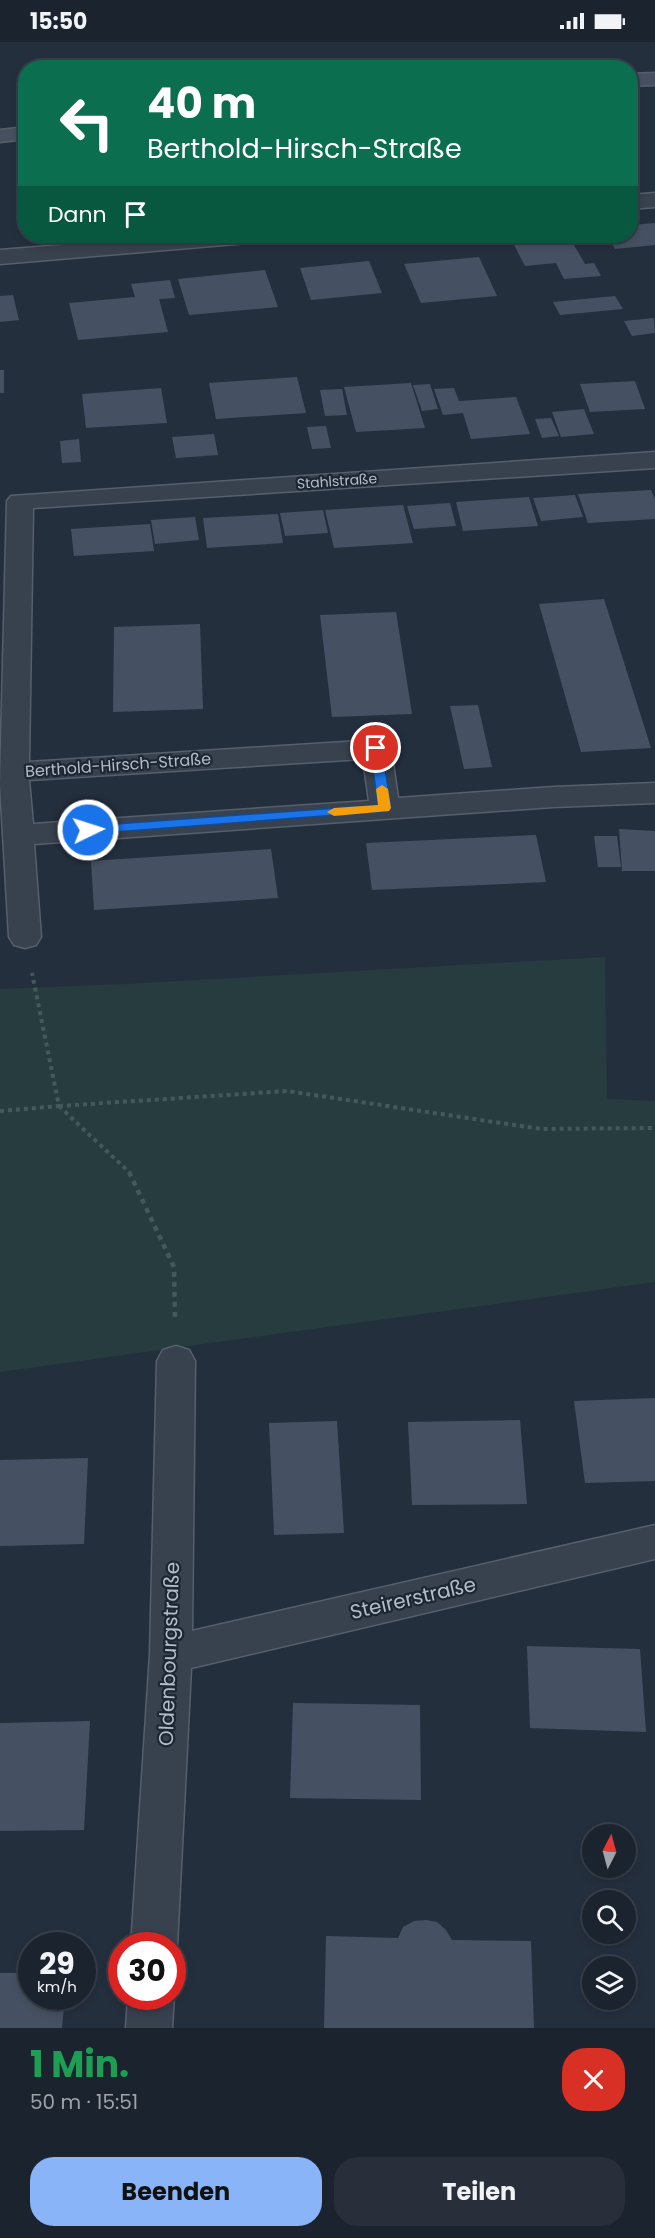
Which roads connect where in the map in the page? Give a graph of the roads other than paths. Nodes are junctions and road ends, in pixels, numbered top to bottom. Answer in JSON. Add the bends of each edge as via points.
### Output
{"nodes":[{"id":1,"x":655,"y":79,"type":"edge"},
{"id":2,"x":638,"y":80,"type":"edge"},
{"id":3,"x":18,"y":134,"type":"edge"},
{"id":4,"x":0,"y":136,"type":"edge"},
{"id":5,"x":655,"y":200,"type":"edge"},
{"id":6,"x":638,"y":201,"type":"edge"},
{"id":7,"x":165,"y":243,"type":"edge"},
{"id":8,"x":0,"y":257,"type":"edge"},
{"id":9,"x":655,"y":460,"type":"edge"},
{"id":10,"x":14,"y":772,"type":"junction"},
{"id":11,"x":655,"y":793,"type":"edge"},
{"id":12,"x":385,"y":808,"type":"junction"},
{"id":13,"x":19,"y":835,"type":"junction"},
{"id":14,"x":25,"y":937,"type":"road end"},
{"id":15,"x":176,"y":1361,"type":"road end"},
{"id":16,"x":655,"y":1542,"type":"edge"},
{"id":17,"x":171,"y":1654,"type":"junction"},
{"id":18,"x":155,"y":1932,"type":"edge"},
{"id":19,"x":150,"y":2010,"type":"edge"},
{"id":20,"x":149,"y":2028,"type":"edge"}],
"edges":[{"from":1,"to":2,"type":"main road"},
{"from":3,"to":4,"type":"main road"},
{"from":5,"to":6,"type":"street"},
{"from":7,"to":8,"type":"street"},
{"from":9,"to":10,"type":"street","name":"Stahlstraße","via":[[20,501]]},
{"from":10,"to":12,"type":"street","name":"Berthold-Hirsch-Straße","via":[[376,748]]},
{"from":10,"to":13,"type":"street","name":"Berthold-Hirsch-Straße"},
{"from":11,"to":12,"type":"street"},
{"from":12,"to":13,"type":"street"},
{"from":13,"to":14,"type":"street","name":"Berthold-Hirsch-Straße"},
{"from":15,"to":17,"type":"street","name":"Oldenbourgstraße"},
{"from":16,"to":17,"type":"street","name":"Steirerstraße"},
{"from":17,"to":18,"type":"street","name":"Oldenbourgstraße"},
{"from":19,"to":20,"type":"street"}]}
